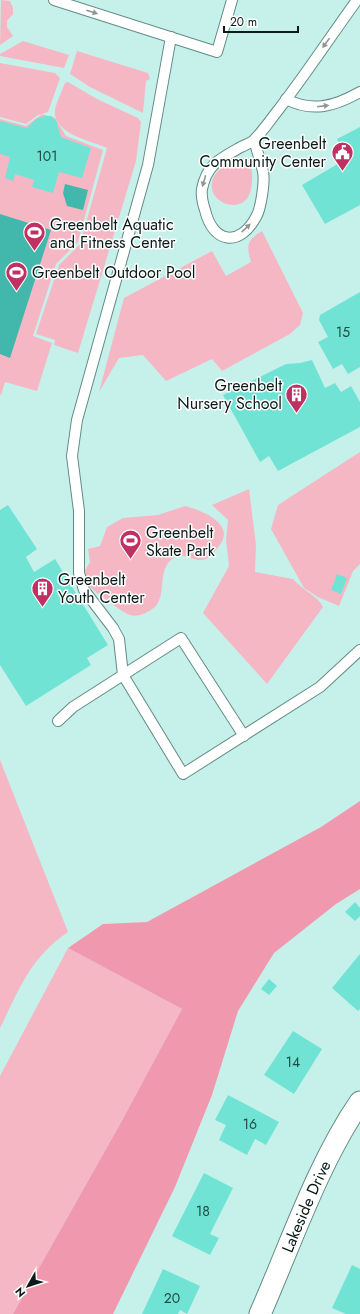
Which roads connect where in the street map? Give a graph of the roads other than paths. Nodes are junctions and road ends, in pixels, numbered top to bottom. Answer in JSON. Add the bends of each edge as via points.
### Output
{"nodes":[{"id":1,"x":54,"y":0,"type":"edge"},
{"id":2,"x":232,"y":0,"type":"edge"},
{"id":3,"x":356,"y":0,"type":"edge"},
{"id":4,"x":171,"y":37,"type":"junction"},
{"id":5,"x":360,"y":92,"type":"edge"},
{"id":6,"x":286,"y":99,"type":"junction"},
{"id":7,"x":254,"y":140,"type":"junction"},
{"id":8,"x":360,"y":650,"type":"edge"},
{"id":9,"x":122,"y":675,"type":"junction"},
{"id":10,"x":58,"y":721,"type":"dead end"},
{"id":11,"x":244,"y":736,"type":"junction"},
{"id":12,"x":360,"y":1102,"type":"edge"},
{"id":13,"x":260,"y":1314,"type":"edge"}],
"edges":[{"from":1,"to":4,"type":"lane","one_way":true},
{"from":2,"to":4,"type":"lane","via":[[217,52]]},
{"from":3,"to":6,"type":"lane","one_way":true},
{"from":4,"to":9,"type":"lane","via":[[148,165],[76,420],[72,456],[79,531],[78,573],[84,590],[114,628],[119,639]]},
{"from":6,"to":5,"type":"lane","one_way":true,"via":[[296,105],[324,107]]},
{"from":6,"to":7,"type":"lane"},
{"from":7,"to":7,"type":"lane","one_way":true,"via":[[216,162],[208,170],[204,180],[201,193],[206,217],[213,231],[219,236],[236,236],[256,217],[263,174]]},
{"from":8,"to":11,"type":"lane","via":[[320,687]]},
{"from":9,"to":10,"type":"lane","via":[[73,707]]},
{"from":9,"to":11,"type":"lane","via":[[181,638]]},
{"from":9,"to":11,"type":"lane","via":[[183,774]]},
{"from":12,"to":13,"type":"street","name":"Lakeside Drive","via":[[347,1121],[315,1186]]}]}
